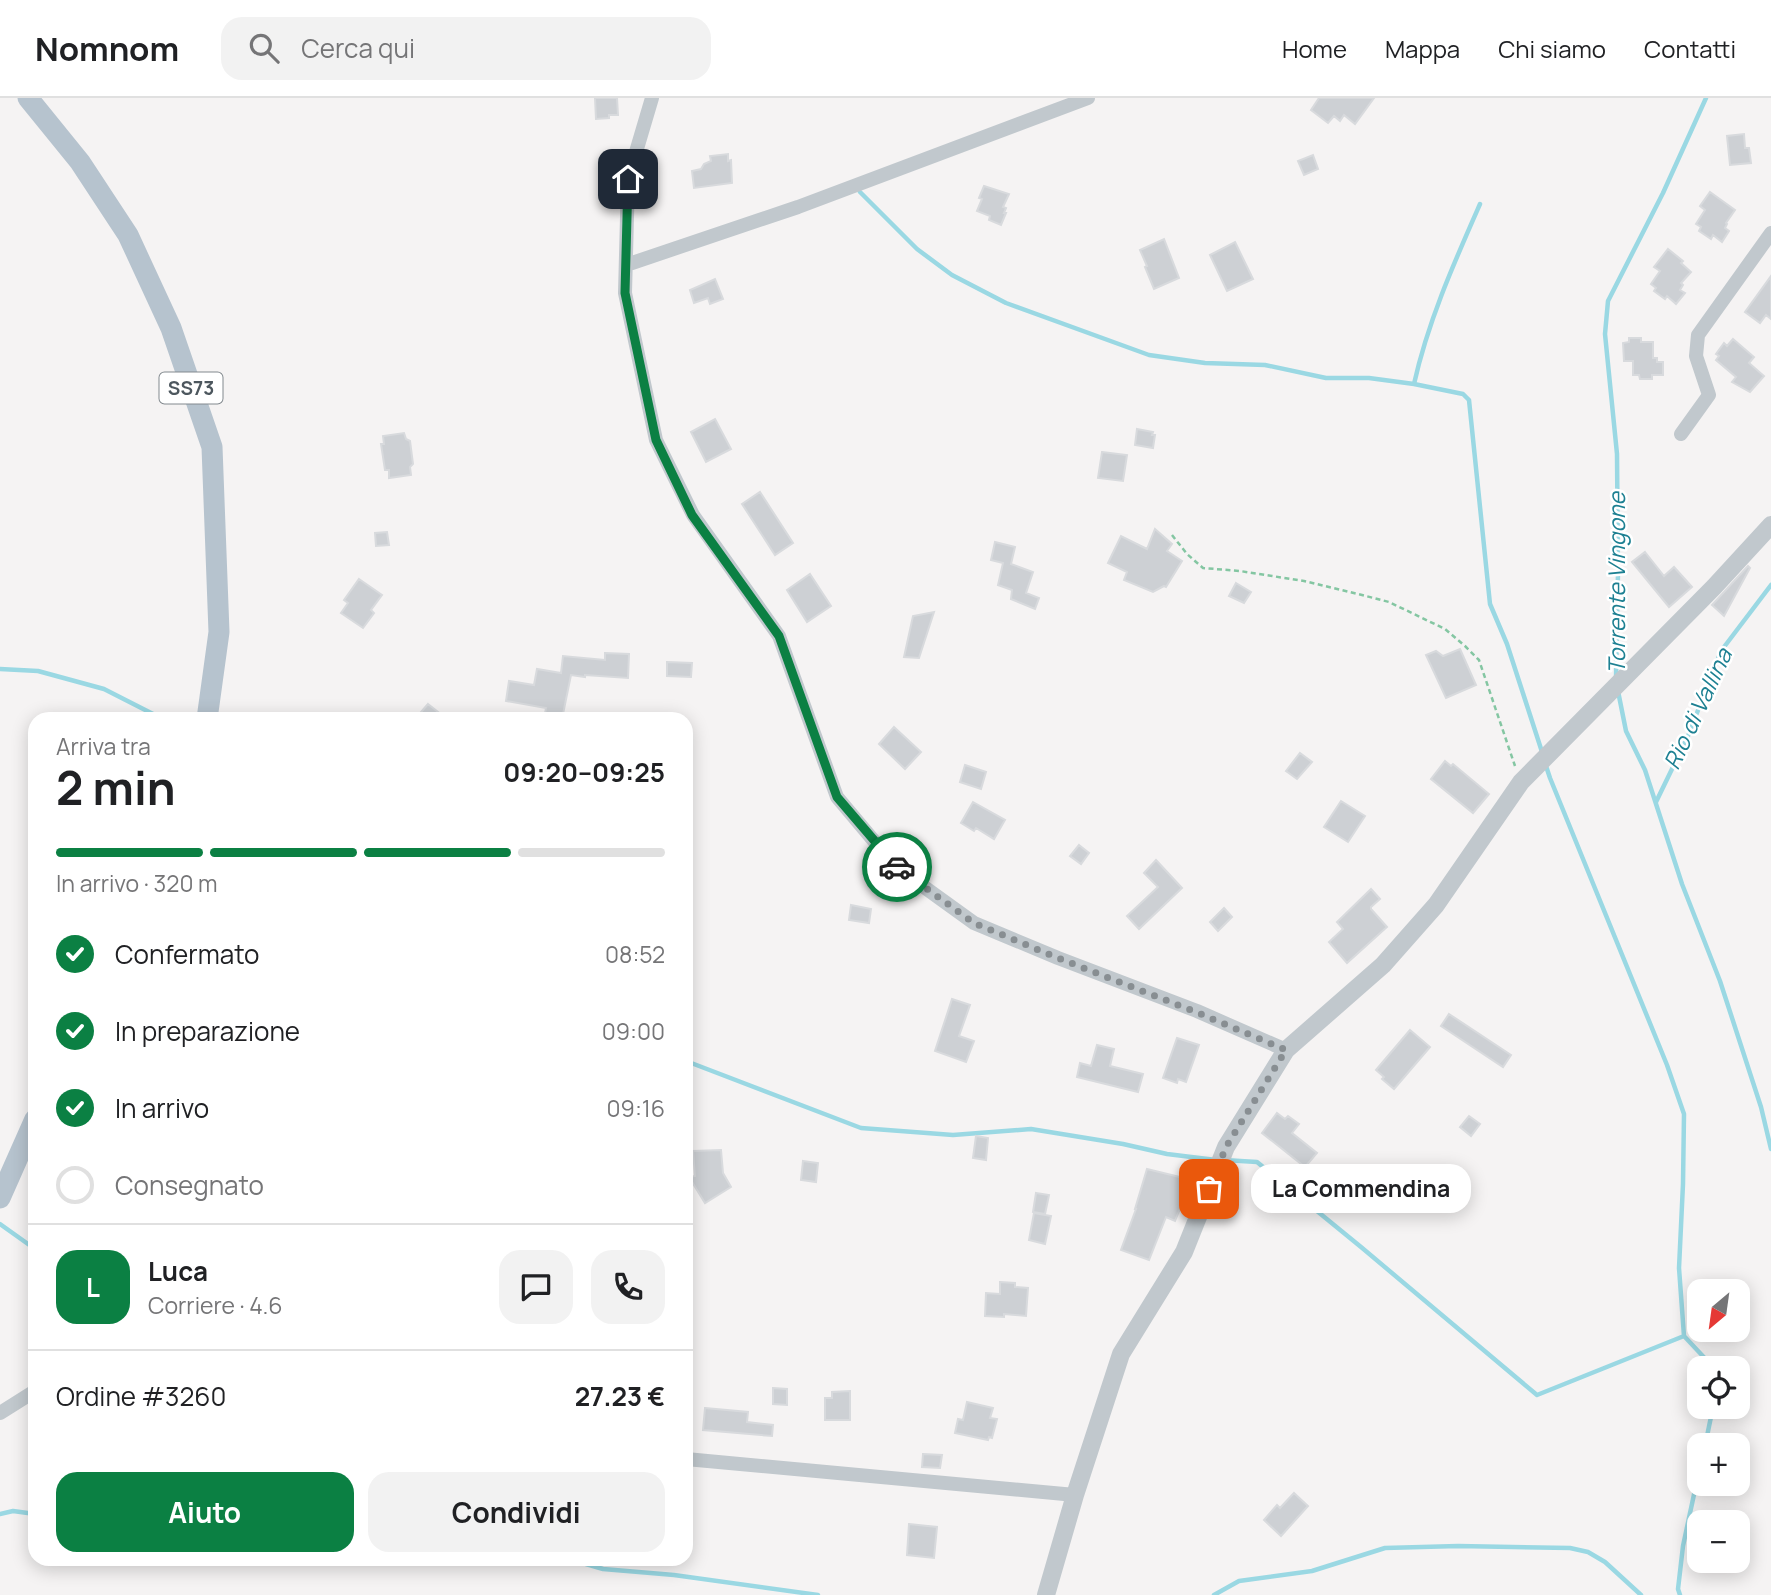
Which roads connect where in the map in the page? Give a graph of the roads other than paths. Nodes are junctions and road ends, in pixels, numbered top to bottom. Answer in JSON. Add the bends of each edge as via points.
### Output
{"nodes":[{"id":1,"x":28,"y":98,"type":"edge"},
{"id":2,"x":652,"y":98,"type":"edge"},
{"id":3,"x":1088,"y":98,"type":"edge"},
{"id":4,"x":1771,"y":233,"type":"edge"},
{"id":5,"x":626,"y":265,"type":"junction"},
{"id":6,"x":1681,"y":434,"type":"dead end"},
{"id":7,"x":1771,"y":525,"type":"edge"},
{"id":8,"x":208,"y":712,"type":"edge"},
{"id":9,"x":1286,"y":1050,"type":"junction"},
{"id":10,"x":28,"y":1135,"type":"edge"},
{"id":11,"x":0,"y":1198,"type":"edge"},
{"id":12,"x":28,"y":1395,"type":"edge"},
{"id":13,"x":0,"y":1413,"type":"edge"},
{"id":14,"x":693,"y":1460,"type":"edge"},
{"id":15,"x":1075,"y":1495,"type":"junction"},
{"id":16,"x":1051,"y":1593,"type":"edge"}],
"edges":[{"from":1,"to":8,"type":"main road","number":"SS73","via":[[80,162],[128,234],[171,328],[212,447],[219,632]]},
{"from":2,"to":5,"type":"street","via":[[628,179]]},
{"from":3,"to":5,"type":"street","via":[[799,207]]},
{"from":4,"to":6,"type":"street","via":[[1698,335],[1696,356],[1709,395]]},
{"from":5,"to":9,"type":"street","via":[[625,293],[656,440],[692,515],[779,636],[837,797],[895,866],[974,923]]},
{"from":7,"to":9,"type":"street","via":[[1521,782],[1436,905],[1383,965]]},
{"from":9,"to":15,"type":"street","via":[[1226,1147],[1184,1252],[1121,1354]]},
{"from":10,"to":11,"type":"main road"},
{"from":12,"to":13,"type":"street"},
{"from":14,"to":15,"type":"street"},
{"from":15,"to":16,"type":"street"}]}
